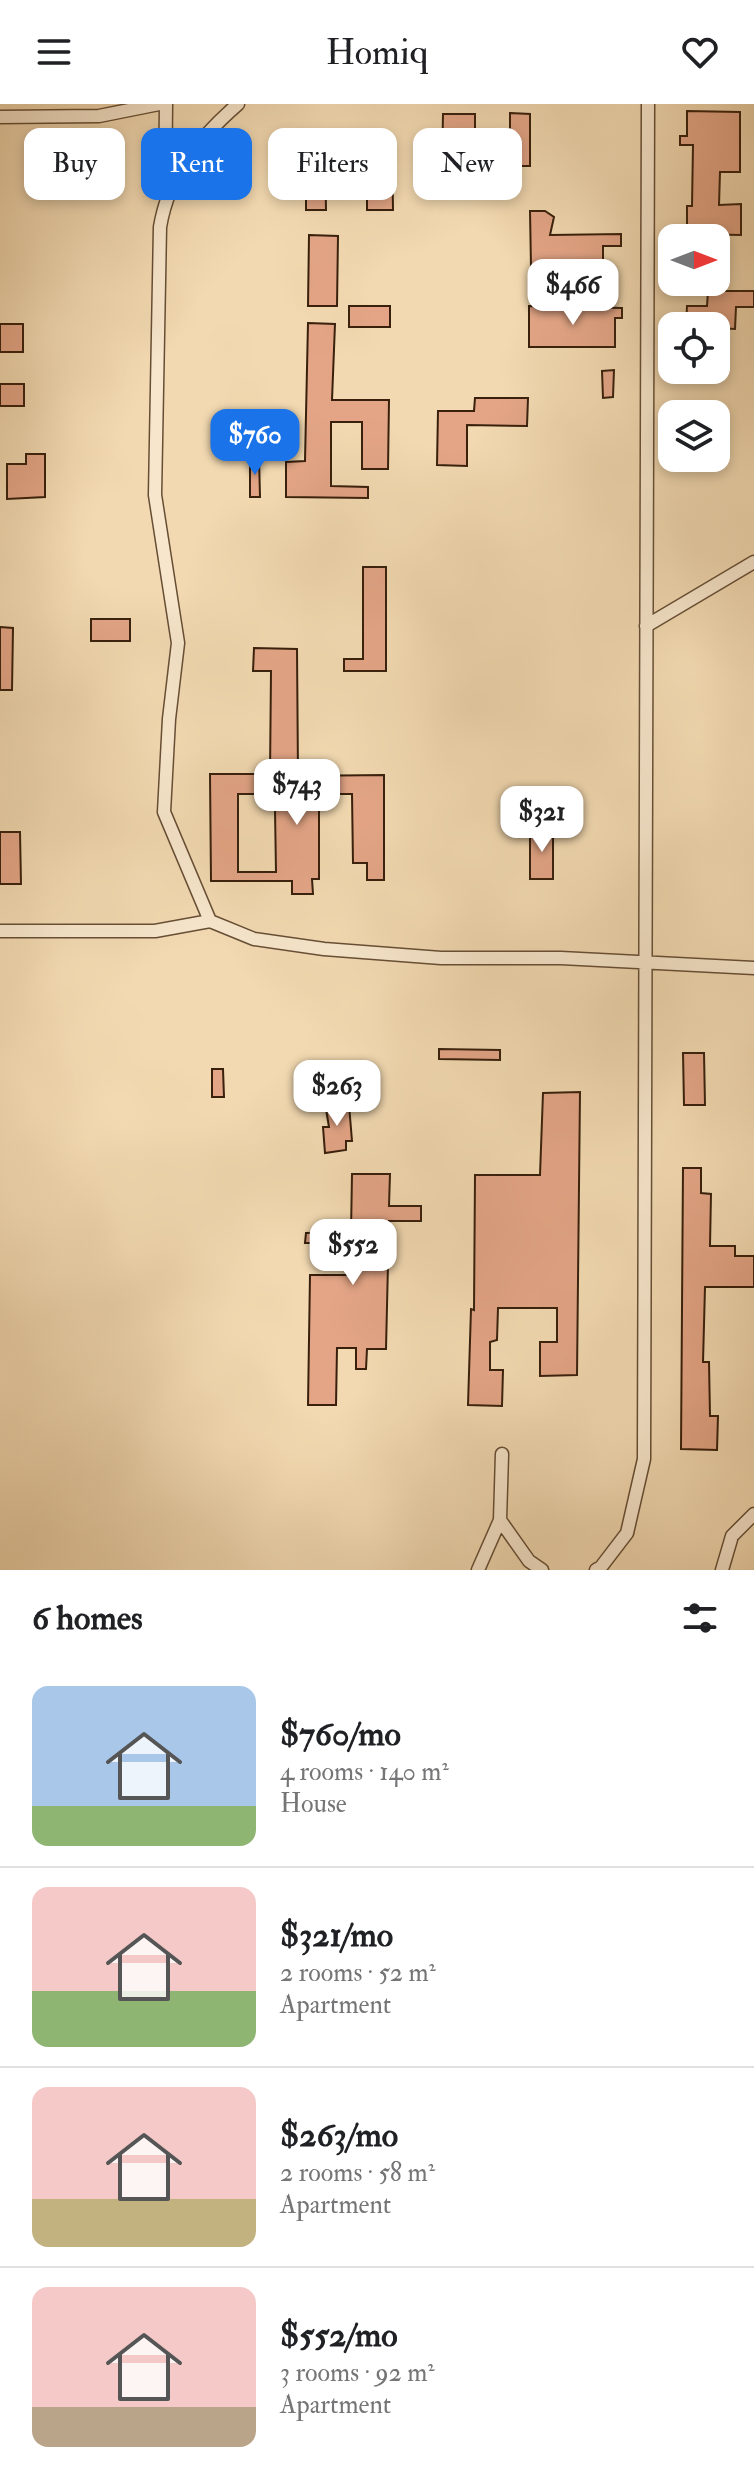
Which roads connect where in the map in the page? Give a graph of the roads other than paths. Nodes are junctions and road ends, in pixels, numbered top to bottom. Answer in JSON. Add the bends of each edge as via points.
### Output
{"nodes":[{"id":1,"x":159,"y":104,"type":"edge"},
{"id":2,"x":167,"y":104,"type":"edge"},
{"id":3,"x":238,"y":104,"type":"edge"},
{"id":4,"x":648,"y":104,"type":"edge"},
{"id":5,"x":0,"y":117,"type":"edge"},
{"id":6,"x":165,"y":202,"type":"junction"},
{"id":7,"x":754,"y":562,"type":"edge"},
{"id":8,"x":646,"y":626,"type":"junction"},
{"id":9,"x":210,"y":921,"type":"junction"},
{"id":10,"x":0,"y":931,"type":"edge"},
{"id":11,"x":645,"y":963,"type":"junction"},
{"id":12,"x":754,"y":968,"type":"edge"},
{"id":13,"x":502,"y":1454,"type":"dead end"},
{"id":14,"x":754,"y":1514,"type":"edge"},
{"id":15,"x":500,"y":1520,"type":"junction"},
{"id":16,"x":478,"y":1570,"type":"edge"},
{"id":17,"x":542,"y":1570,"type":"edge"},
{"id":18,"x":596,"y":1570,"type":"edge"},
{"id":19,"x":722,"y":1570,"type":"edge"}],
"edges":[{"from":1,"to":5,"type":"street","via":[[99,116]]},
{"from":2,"to":6,"type":"street"},
{"from":3,"to":6,"type":"street","via":[[192,150]]},
{"from":4,"to":8,"type":"street"},
{"from":6,"to":9,"type":"street","via":[[160,227],[155,495],[178,643],[164,812]]},
{"from":7,"to":8,"type":"street"},
{"from":8,"to":11,"type":"street"},
{"from":9,"to":10,"type":"street","via":[[155,931]]},
{"from":9,"to":11,"type":"street","via":[[254,939],[324,949]]},
{"from":11,"to":12,"type":"street"},
{"from":11,"to":18,"type":"street","via":[[644,1459],[627,1533]]},
{"from":13,"to":15,"type":"street"},
{"from":14,"to":19,"type":"street","via":[[732,1536]]},
{"from":15,"to":16,"type":"street"},
{"from":15,"to":17,"type":"street","via":[[529,1561]]}]}
